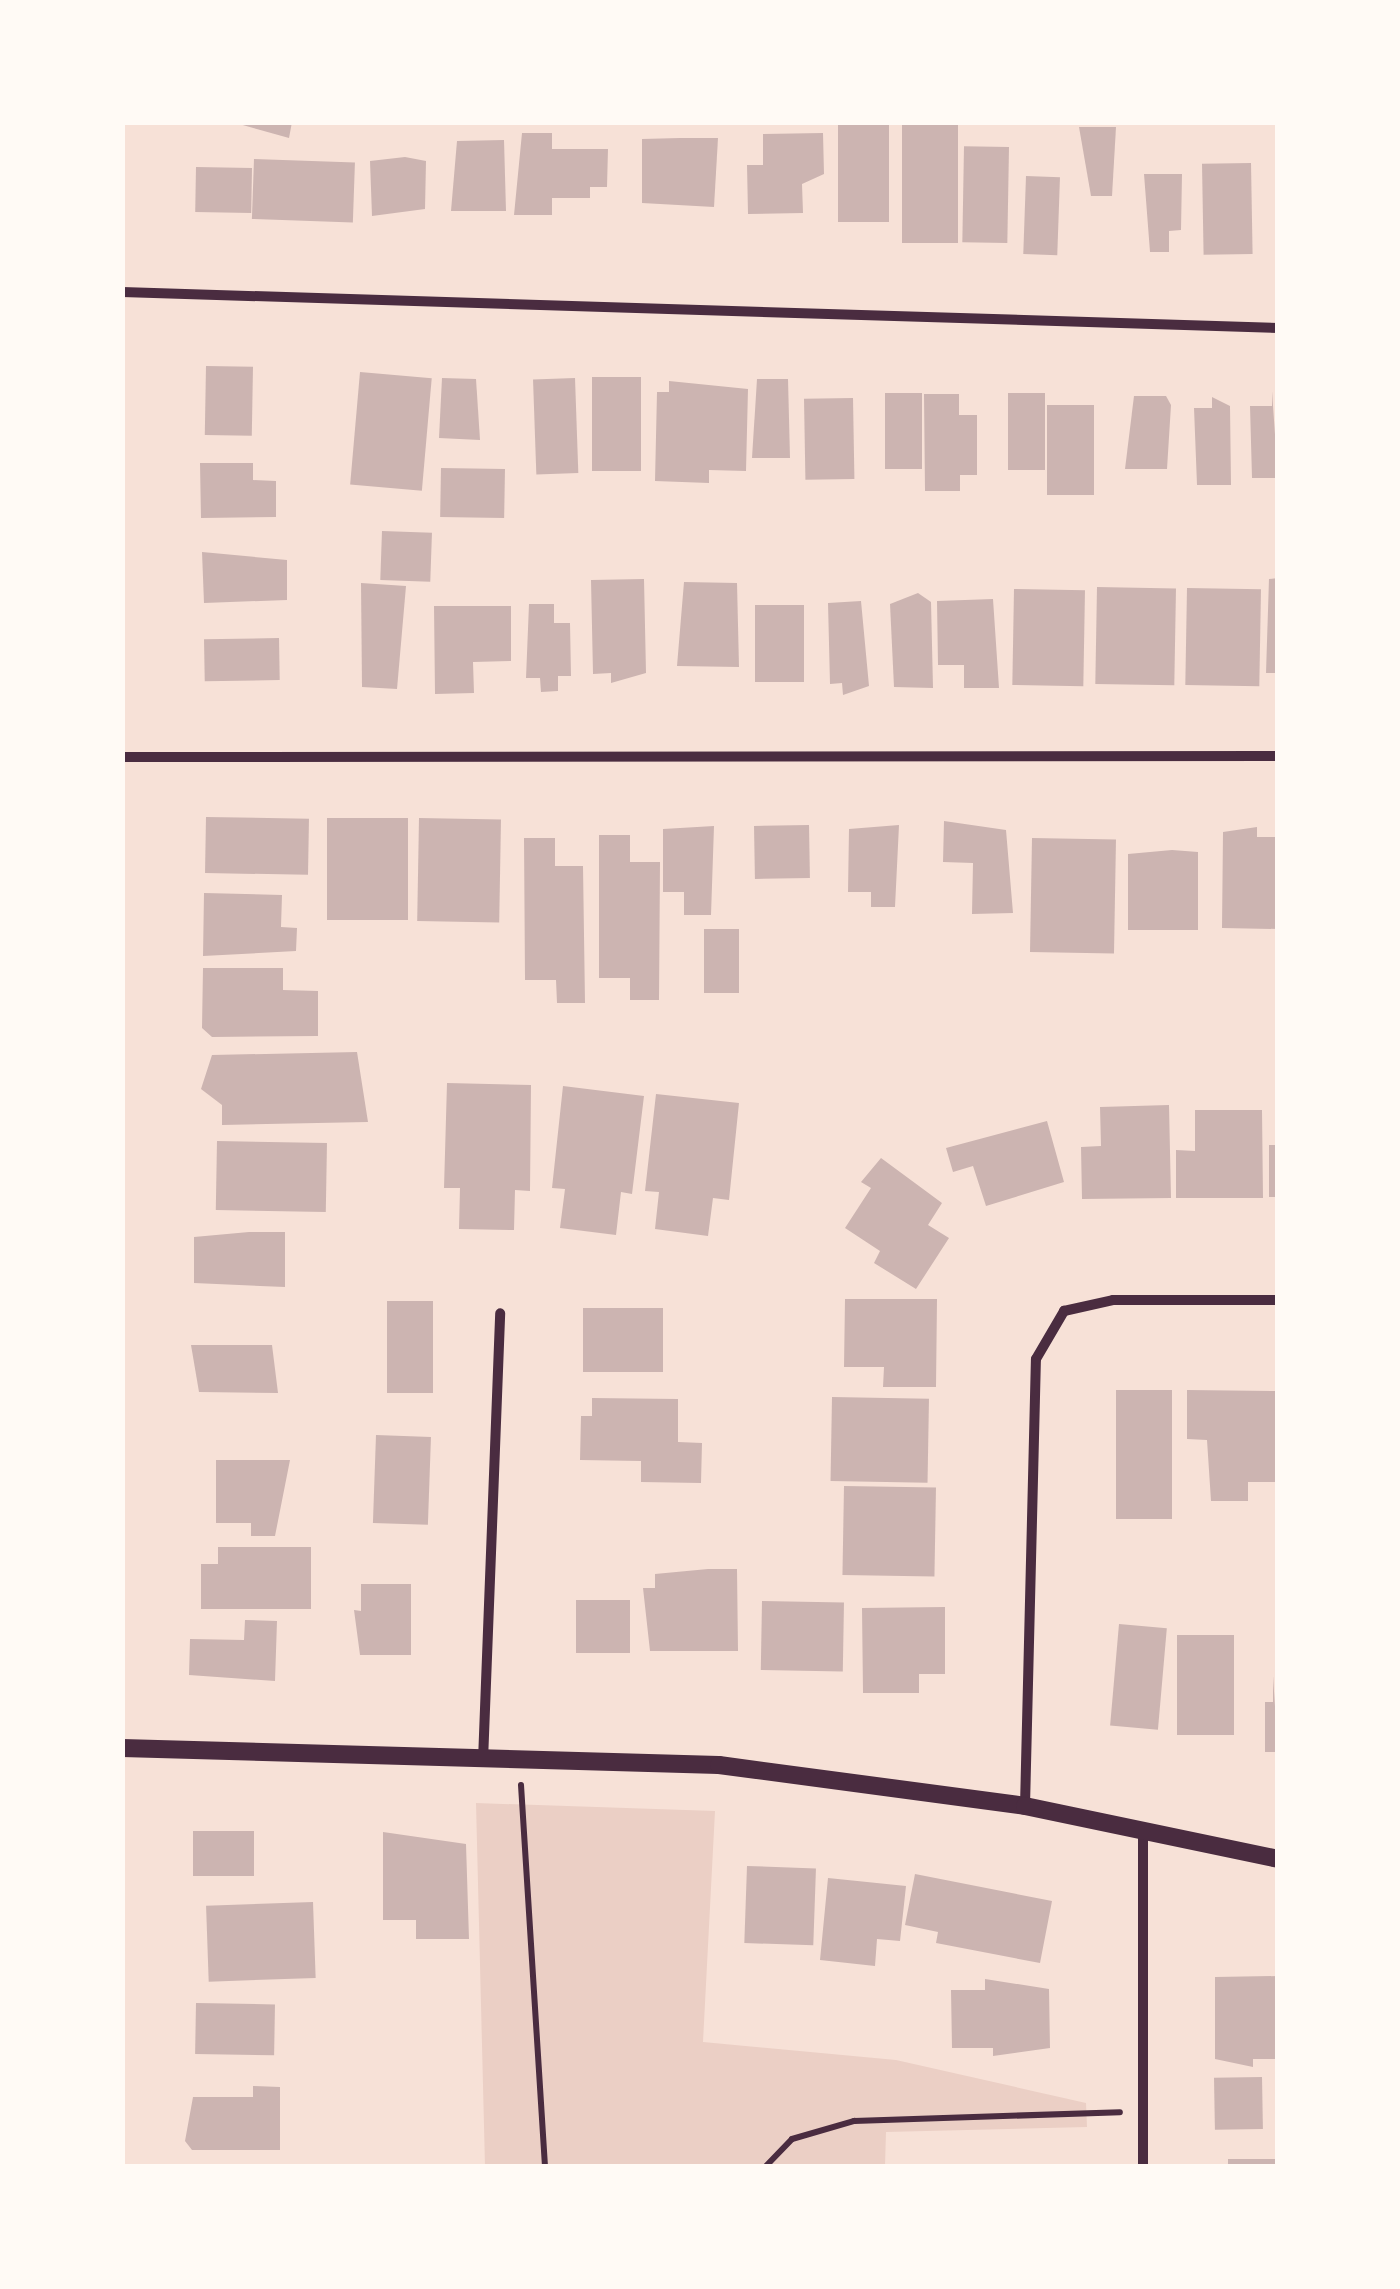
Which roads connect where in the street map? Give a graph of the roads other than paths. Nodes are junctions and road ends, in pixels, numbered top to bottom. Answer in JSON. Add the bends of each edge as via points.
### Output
{"nodes":[{"id":1,"x":122,"y":292,"type":"edge"},
{"id":2,"x":1278,"y":328,"type":"edge"},
{"id":3,"x":122,"y":756,"type":"edge"},
{"id":4,"x":1278,"y":756,"type":"edge"},
{"id":5,"x":1278,"y":1300,"type":"edge"},
{"id":6,"x":500,"y":1313,"type":"dead end"},
{"id":7,"x":122,"y":1748,"type":"edge"},
{"id":8,"x":483,"y":1761,"type":"junction"},
{"id":9,"x":1025,"y":1806,"type":"junction"},
{"id":10,"x":1143,"y":1833,"type":"junction"},
{"id":11,"x":1278,"y":1859,"type":"edge"},
{"id":12,"x":1142,"y":2166,"type":"edge"}],
"edges":[{"from":1,"to":2,"type":"street"},
{"from":3,"to":4,"type":"street"},
{"from":5,"to":9,"type":"street","via":[[1112,1300],[1064,1311],[1038,1356]]},
{"from":6,"to":8,"type":"street"},
{"from":7,"to":8,"type":"street"},
{"from":8,"to":9,"type":"street","via":[[718,1764]]},
{"from":9,"to":10,"type":"street"},
{"from":10,"to":11,"type":"street"},
{"from":10,"to":12,"type":"street"}]}
